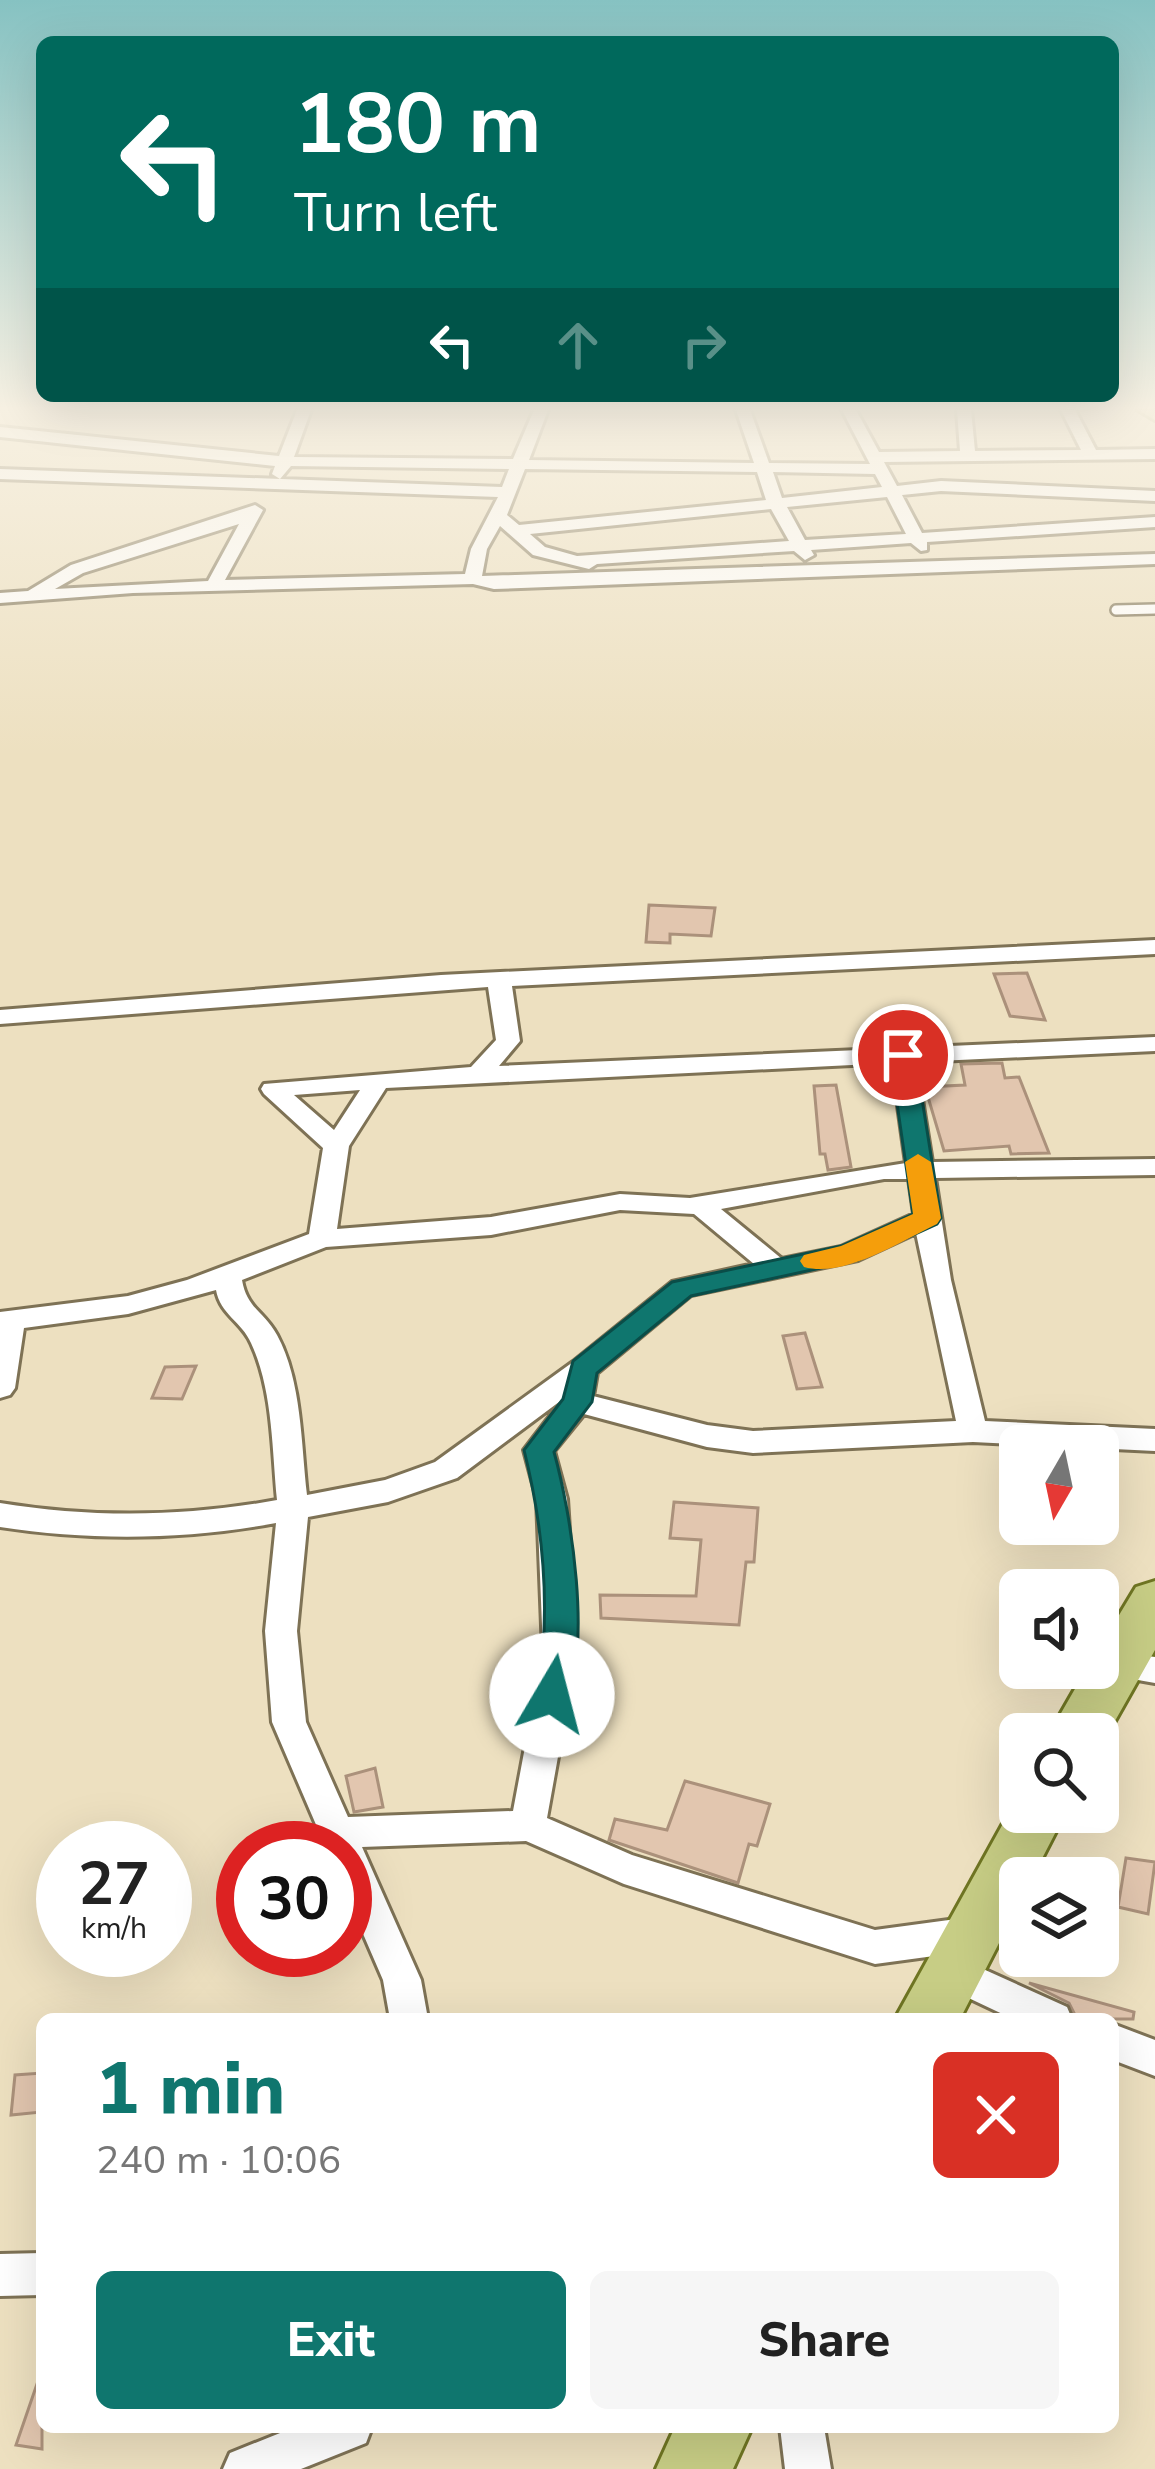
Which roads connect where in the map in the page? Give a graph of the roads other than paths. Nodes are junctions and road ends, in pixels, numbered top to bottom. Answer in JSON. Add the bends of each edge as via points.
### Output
{"nodes":[{"id":1,"x":216,"y":525,"type":"edge"},
{"id":2,"x":246,"y":525,"type":"edge"},
{"id":3,"x":493,"y":525,"type":"edge"},
{"id":4,"x":508,"y":525,"type":"edge"},
{"id":5,"x":564,"y":525,"type":"edge"},
{"id":6,"x":789,"y":525,"type":"edge"},
{"id":7,"x":908,"y":525,"type":"edge"},
{"id":8,"x":1100,"y":525,"type":"edge"},
{"id":9,"x":514,"y":531,"type":"junction"},
{"id":10,"x":914,"y":536,"type":"junction"},
{"id":11,"x":799,"y":543,"type":"junction"},
{"id":12,"x":1155,"y":559,"type":"edge"},
{"id":13,"x":572,"y":561,"type":"junction"},
{"id":14,"x":938,"y":569,"type":"junction"},
{"id":15,"x":816,"y":574,"type":"junction"},
{"id":16,"x":670,"y":578,"type":"junction"},
{"id":17,"x":473,"y":579,"type":"junction"},
{"id":18,"x":214,"y":585,"type":"junction"},
{"id":19,"x":26,"y":597,"type":"junction"},
{"id":20,"x":0,"y":598,"type":"edge"},
{"id":21,"x":1155,"y":609,"type":"edge"},
{"id":22,"x":1116,"y":610,"type":"dead end"},
{"id":23,"x":1155,"y":947,"type":"edge"},
{"id":24,"x":500,"y":979,"type":"junction"},
{"id":25,"x":0,"y":1018,"type":"edge"},
{"id":26,"x":508,"y":1041,"type":"junction"},
{"id":27,"x":1155,"y":1043,"type":"edge"},
{"id":28,"x":903,"y":1055,"type":"junction"},
{"id":29,"x":561,"y":1070,"type":"junction"},
{"id":30,"x":478,"y":1074,"type":"junction"},
{"id":31,"x":376,"y":1084,"type":"junction"},
{"id":32,"x":336,"y":1146,"type":"junction"},
{"id":33,"x":1155,"y":1168,"type":"edge"},
{"id":34,"x":920,"y":1171,"type":"junction"},
{"id":35,"x":700,"y":1204,"type":"junction"},
{"id":36,"x":927,"y":1218,"type":"junction"},
{"id":37,"x":322,"y":1240,"type":"junction"},
{"id":38,"x":777,"y":1269,"type":"junction"},
{"id":39,"x":227,"y":1275,"type":"junction"},
{"id":40,"x":5,"y":1321,"type":"edge"},
{"id":41,"x":580,"y":1385,"type":"junction"},
{"id":42,"x":0,"y":1388,"type":"edge"},
{"id":43,"x":973,"y":1431,"type":"junction"},
{"id":44,"x":1155,"y":1440,"type":"edge"},
{"id":45,"x":293,"y":1509,"type":"junction"},
{"id":46,"x":0,"y":1515,"type":"edge"},
{"id":47,"x":1155,"y":1602,"type":"edge"},
{"id":48,"x":1136,"y":1667,"type":"edge"},
{"id":49,"x":1096,"y":1713,"type":"edge"},
{"id":50,"x":335,"y":1821,"type":"edge"},
{"id":51,"x":528,"y":1826,"type":"junction"},
{"id":52,"x":372,"y":1831,"type":"edge"},
{"id":53,"x":1025,"y":1833,"type":"edge"},
{"id":54,"x":372,"y":1920,"type":"edge"},
{"id":55,"x":950,"y":1975,"type":"edge"},
{"id":56,"x":408,"y":2013,"type":"edge"},
{"id":57,"x":1039,"y":2013,"type":"edge"},
{"id":58,"x":1119,"y":2044,"type":"edge"},
{"id":59,"x":1155,"y":2058,"type":"edge"},
{"id":60,"x":36,"y":2274,"type":"edge"},
{"id":61,"x":0,"y":2275,"type":"edge"},
{"id":62,"x":335,"y":2433,"type":"edge"},
{"id":63,"x":712,"y":2433,"type":"edge"},
{"id":64,"x":803,"y":2433,"type":"edge"},
{"id":65,"x":247,"y":2469,"type":"edge"},
{"id":66,"x":694,"y":2469,"type":"edge"},
{"id":67,"x":808,"y":2469,"type":"edge"}],
"edges":[{"from":1,"to":19,"type":"street","via":[[77,569]]},
{"from":2,"to":18,"type":"street"},
{"from":3,"to":17,"type":"street"},
{"from":4,"to":9,"type":"street"},
{"from":5,"to":9,"type":"street"},
{"from":6,"to":11,"type":"street"},
{"from":7,"to":10,"type":"street"},
{"from":8,"to":10,"type":"street"},
{"from":9,"to":13,"type":"street"},
{"from":10,"to":11,"type":"street"},
{"from":10,"to":14,"type":"street"},
{"from":11,"to":13,"type":"street"},
{"from":11,"to":15,"type":"street"},
{"from":12,"to":14,"type":"street"},
{"from":13,"to":16,"type":"street"},
{"from":14,"to":15,"type":"street"},
{"from":15,"to":16,"type":"street"},
{"from":16,"to":17,"type":"street"},
{"from":17,"to":18,"type":"street"},
{"from":18,"to":19,"type":"street"},
{"from":19,"to":20,"type":"street"},
{"from":21,"to":22,"type":"lane"},
{"from":23,"to":24,"type":"street"},
{"from":24,"to":25,"type":"street"},
{"from":24,"to":26,"type":"street"},
{"from":26,"to":29,"type":"street"},
{"from":26,"to":30,"type":"street"},
{"from":27,"to":28,"type":"street"},
{"from":28,"to":29,"type":"street"},
{"from":28,"to":34,"type":"street"},
{"from":29,"to":30,"type":"street"},
{"from":30,"to":31,"type":"street"},
{"from":31,"to":32,"type":"street"},
{"from":31,"to":32,"type":"street","via":[[273,1089]]},
{"from":32,"to":37,"type":"street"},
{"from":33,"to":34,"type":"street"},
{"from":34,"to":35,"type":"street"},
{"from":34,"to":36,"type":"street"},
{"from":35,"to":37,"type":"street","via":[[620,1202],[491,1226]]},
{"from":35,"to":38,"type":"street"},
{"from":36,"to":38,"type":"street","via":[[848,1254]]},
{"from":36,"to":43,"type":"street"},
{"from":37,"to":39,"type":"street"},
{"from":38,"to":41,"type":"street","via":[[682,1288]]},
{"from":39,"to":40,"type":"street","via":[[128,1305]]},
{"from":39,"to":45,"type":"street","via":[[232,1302],[264,1337],[281,1395]]},
{"from":40,"to":42,"type":"street"},
{"from":41,"to":43,"type":"street","via":[[707,1436],[753,1442]]},
{"from":41,"to":45,"type":"street","via":[[446,1470],[388,1491]]},
{"from":41,"to":51,"type":"street","via":[[539,1450],[552,1499],[560,1652]]},
{"from":43,"to":44,"type":"street"},
{"from":45,"to":46,"type":"street","via":[[134,1526]]},
{"from":45,"to":50,"type":"street","via":[[281,1631],[289,1722]]},
{"from":47,"to":48,"type":"main road"},
{"from":48,"to":49,"type":"main road"},
{"from":51,"to":52,"type":"street"},
{"from":51,"to":55,"type":"street","via":[[623,1868]]},
{"from":53,"to":55,"type":"main road"},
{"from":54,"to":56,"type":"street"},
{"from":55,"to":57,"type":"street"},
{"from":58,"to":59,"type":"street"},
{"from":60,"to":61,"type":"street"},
{"from":62,"to":65,"type":"street"},
{"from":63,"to":66,"type":"main road"},
{"from":64,"to":67,"type":"street"}]}
